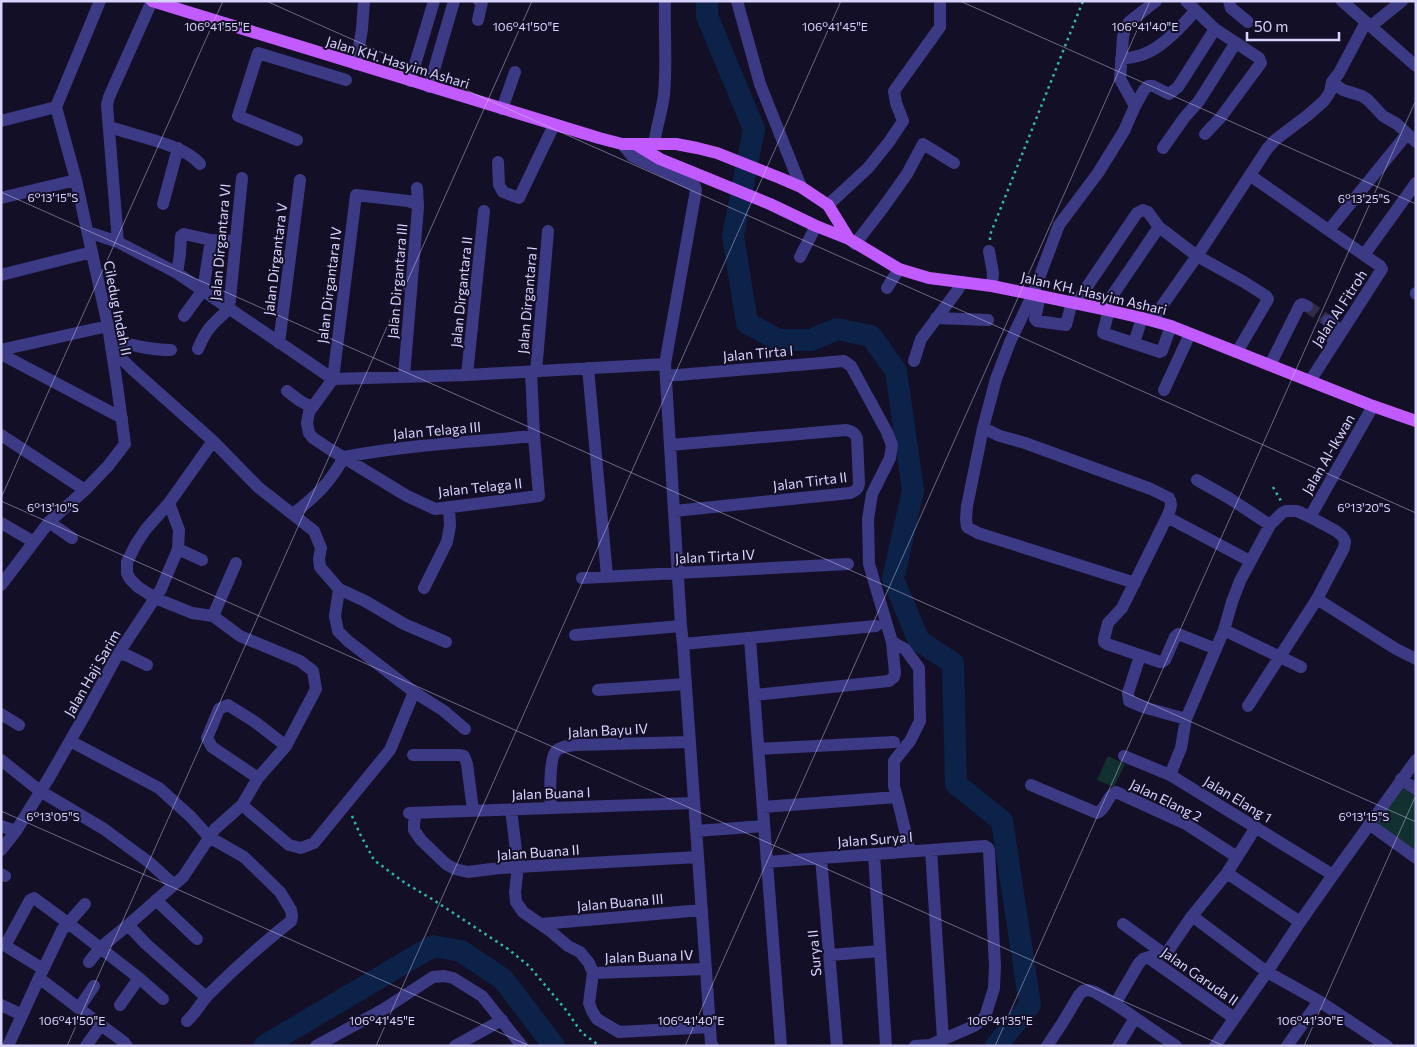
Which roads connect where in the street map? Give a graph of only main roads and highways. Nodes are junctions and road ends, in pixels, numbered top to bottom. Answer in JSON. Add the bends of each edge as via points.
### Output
{"nodes":[{"id":1,"x":152,"y":1,"type":"edge"},
{"id":2,"x":637,"y":145,"type":"junction"},
{"id":3,"x":852,"y":241,"type":"junction"},
{"id":4,"x":1416,"y":421,"type":"edge"}],
"edges":[{"from":1,"to":2,"type":"main road","name":"Jalan KH. Hasyim Ashari","via":[[554,125],[622,144]]},
{"from":2,"to":3,"type":"main road","name":"Jalan KH. Hasyim Ashari","via":[[660,159]]},
{"from":2,"to":3,"type":"main road","name":"Jalan KH. Hasyim Ashari","via":[[676,144],[717,153],[801,187],[828,205]]},
{"from":3,"to":4,"type":"main road","name":"Jalan KH. Hasyim Ashari","via":[[899,269],[929,278],[992,286],[1171,326]]}]}
